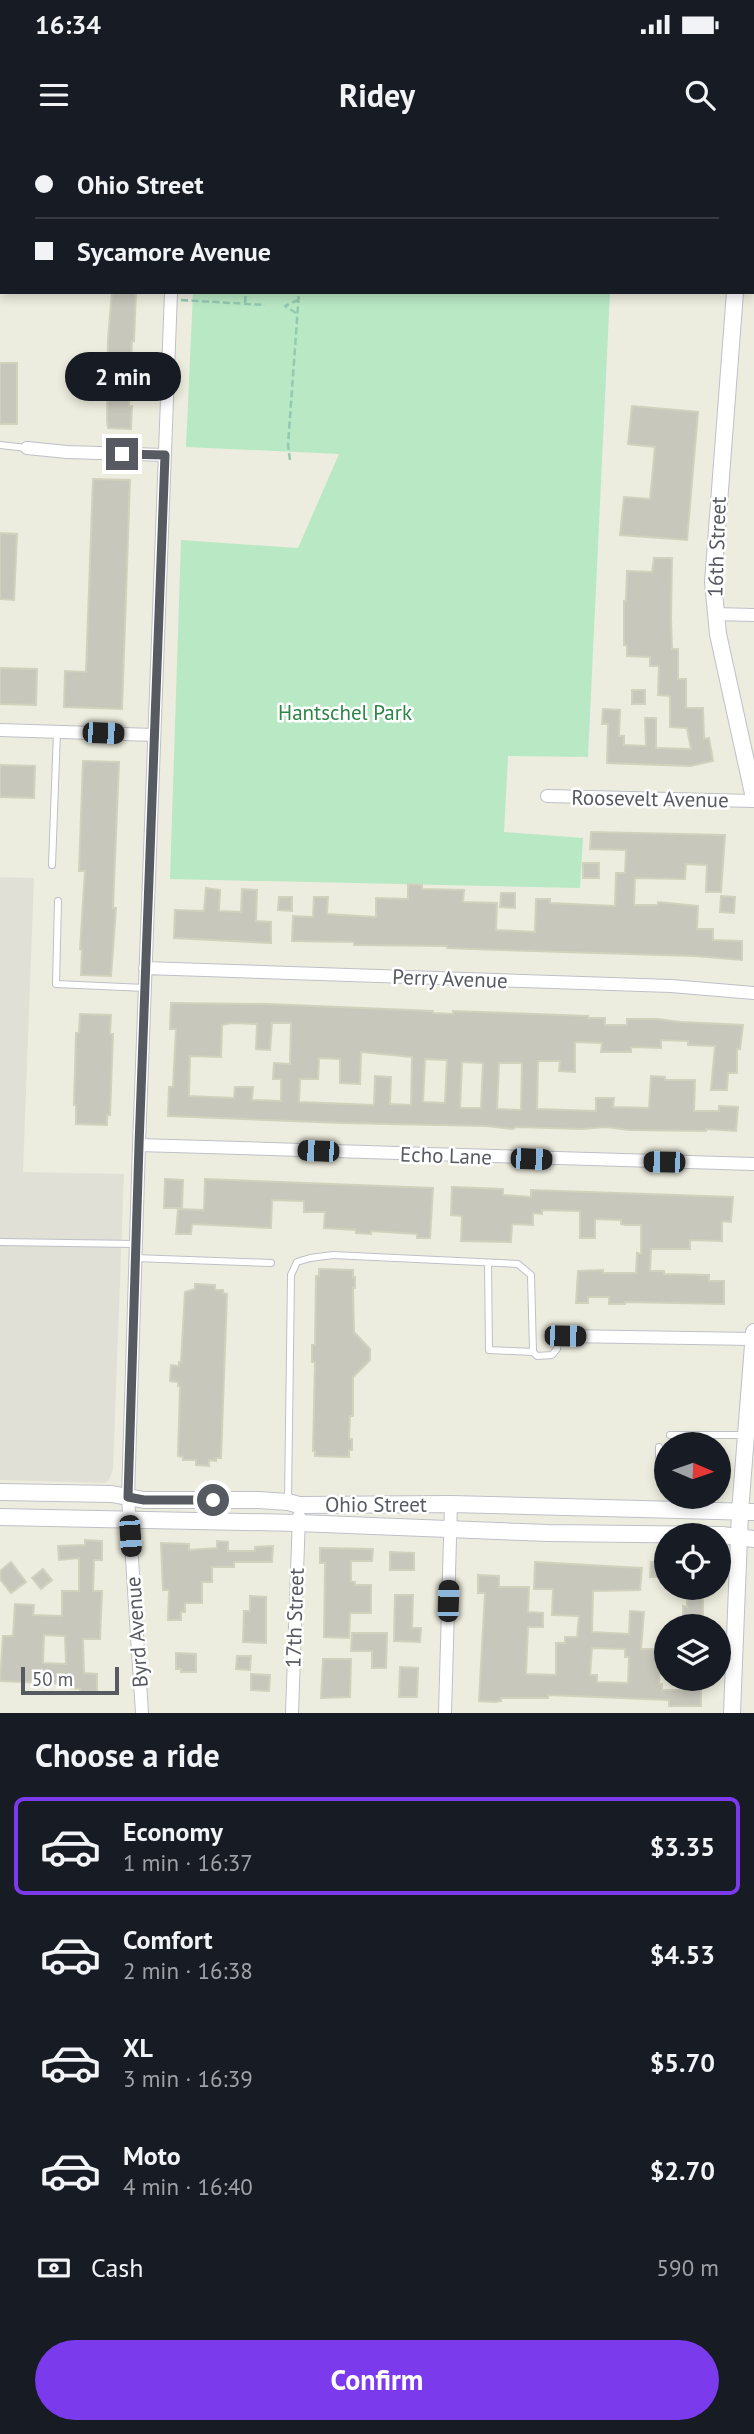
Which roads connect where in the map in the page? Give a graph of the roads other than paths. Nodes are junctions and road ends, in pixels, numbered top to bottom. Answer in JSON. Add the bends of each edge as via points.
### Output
{"nodes":[{"id":1,"x":735,"y":294,"type":"edge"},
{"id":2,"x":171,"y":296,"type":"edge"},
{"id":3,"x":0,"y":445,"type":"edge"},
{"id":4,"x":27,"y":448,"type":"joint"},
{"id":5,"x":165,"y":455,"type":"junction"},
{"id":6,"x":715,"y":614,"type":"junction"},
{"id":7,"x":754,"y":615,"type":"edge"},
{"id":8,"x":0,"y":730,"type":"edge"},
{"id":9,"x":57,"y":732,"type":"junction"},
{"id":10,"x":154,"y":735,"type":"junction"},
{"id":11,"x":547,"y":796,"type":"dead end"},
{"id":12,"x":754,"y":800,"type":"edge"},
{"id":13,"x":52,"y":865,"type":"dead end"},
{"id":14,"x":58,"y":901,"type":"dead end"},
{"id":15,"x":145,"y":968,"type":"junction"},
{"id":16,"x":145,"y":988,"type":"junction"},
{"id":17,"x":754,"y":993,"type":"edge"},
{"id":18,"x":139,"y":1145,"type":"junction"},
{"id":19,"x":754,"y":1164,"type":"edge"},
{"id":20,"x":0,"y":1242,"type":"edge"},
{"id":21,"x":136,"y":1244,"type":"junction"},
{"id":22,"x":135,"y":1258,"type":"junction"},
{"id":23,"x":271,"y":1263,"type":"dead end"},
{"id":24,"x":488,"y":1263,"type":"junction"},
{"id":25,"x":754,"y":1332,"type":"edge"},
{"id":26,"x":565,"y":1336,"type":"joint"},
{"id":27,"x":753,"y":1339,"type":"edge"},
{"id":28,"x":533,"y":1352,"type":"junction"},
{"id":29,"x":732,"y":1435,"type":"edge"},
{"id":30,"x":746,"y":1435,"type":"junction"},
{"id":31,"x":0,"y":1492,"type":"edge"},
{"id":32,"x":128,"y":1497,"type":"junction"},
{"id":33,"x":294,"y":1503,"type":"junction"},
{"id":34,"x":451,"y":1504,"type":"junction"},
{"id":35,"x":747,"y":1512,"type":"edge"},
{"id":36,"x":0,"y":1517,"type":"edge"},
{"id":37,"x":128,"y":1519,"type":"junction"},
{"id":38,"x":298,"y":1523,"type":"junction"},
{"id":39,"x":450,"y":1531,"type":"junction"},
{"id":40,"x":746,"y":1538,"type":"edge"},
{"id":41,"x":142,"y":1713,"type":"edge"},
{"id":42,"x":292,"y":1713,"type":"edge"},
{"id":43,"x":445,"y":1713,"type":"edge"},
{"id":44,"x":732,"y":1713,"type":"edge"}],
"edges":[{"from":1,"to":6,"type":"street","name":"16th Street","via":[[714,556]]},
{"from":2,"to":5,"type":"street","name":"Byrd Avenue"},
{"from":3,"to":4,"type":"lane"},
{"from":4,"to":5,"type":"street"},
{"from":5,"to":10,"type":"street","name":"Byrd Avenue"},
{"from":6,"to":7,"type":"street"},
{"from":6,"to":12,"type":"street","name":"16th Street"},
{"from":8,"to":9,"type":"street"},
{"from":9,"to":10,"type":"street"},
{"from":9,"to":13,"type":"lane"},
{"from":10,"to":15,"type":"street","name":"Byrd Avenue"},
{"from":11,"to":12,"type":"street","name":"Roosevelt Avenue"},
{"from":14,"to":16,"type":"lane","via":[[56,984]]},
{"from":15,"to":16,"type":"street","name":"Byrd Avenue"},
{"from":15,"to":17,"type":"street","name":"Perry Avenue"},
{"from":16,"to":18,"type":"street","name":"Byrd Avenue"},
{"from":18,"to":19,"type":"street","name":"Echo Lane"},
{"from":18,"to":21,"type":"street","name":"Byrd Avenue"},
{"from":20,"to":21,"type":"lane"},
{"from":21,"to":22,"type":"street","name":"Byrd Avenue"},
{"from":22,"to":23,"type":"lane"},
{"from":22,"to":32,"type":"street","name":"Byrd Avenue"},
{"from":24,"to":28,"type":"lane","via":[[518,1264],[531,1275]]},
{"from":24,"to":28,"type":"lane","via":[[489,1350]]},
{"from":24,"to":33,"type":"lane","via":[[333,1255],[297,1262],[292,1275]]},
{"from":25,"to":27,"type":"street"},
{"from":26,"to":27,"type":"street"},
{"from":26,"to":28,"type":"lane","via":[[558,1338],[552,1356]]},
{"from":27,"to":30,"type":"street"},
{"from":29,"to":30,"type":"lane"},
{"from":30,"to":35,"type":"street"},
{"from":31,"to":32,"type":"street","name":"Ohio Street"},
{"from":32,"to":33,"type":"street","name":"Ohio Street"},
{"from":32,"to":37,"type":"street","name":"Byrd Avenue"},
{"from":33,"to":34,"type":"street","name":"Ohio Street"},
{"from":33,"to":38,"type":"street","name":"17th Street"},
{"from":34,"to":35,"type":"street","name":"Ohio Street"},
{"from":34,"to":39,"type":"street"},
{"from":35,"to":40,"type":"street"},
{"from":36,"to":37,"type":"street","name":"Ohio Street"},
{"from":37,"to":38,"type":"street","name":"Ohio Street"},
{"from":37,"to":41,"type":"street","name":"Byrd Avenue"},
{"from":38,"to":39,"type":"street","name":"Ohio Street"},
{"from":38,"to":42,"type":"street","name":"17th Street"},
{"from":39,"to":40,"type":"street","name":"Ohio Street"},
{"from":39,"to":43,"type":"street"},
{"from":40,"to":44,"type":"street"}]}
